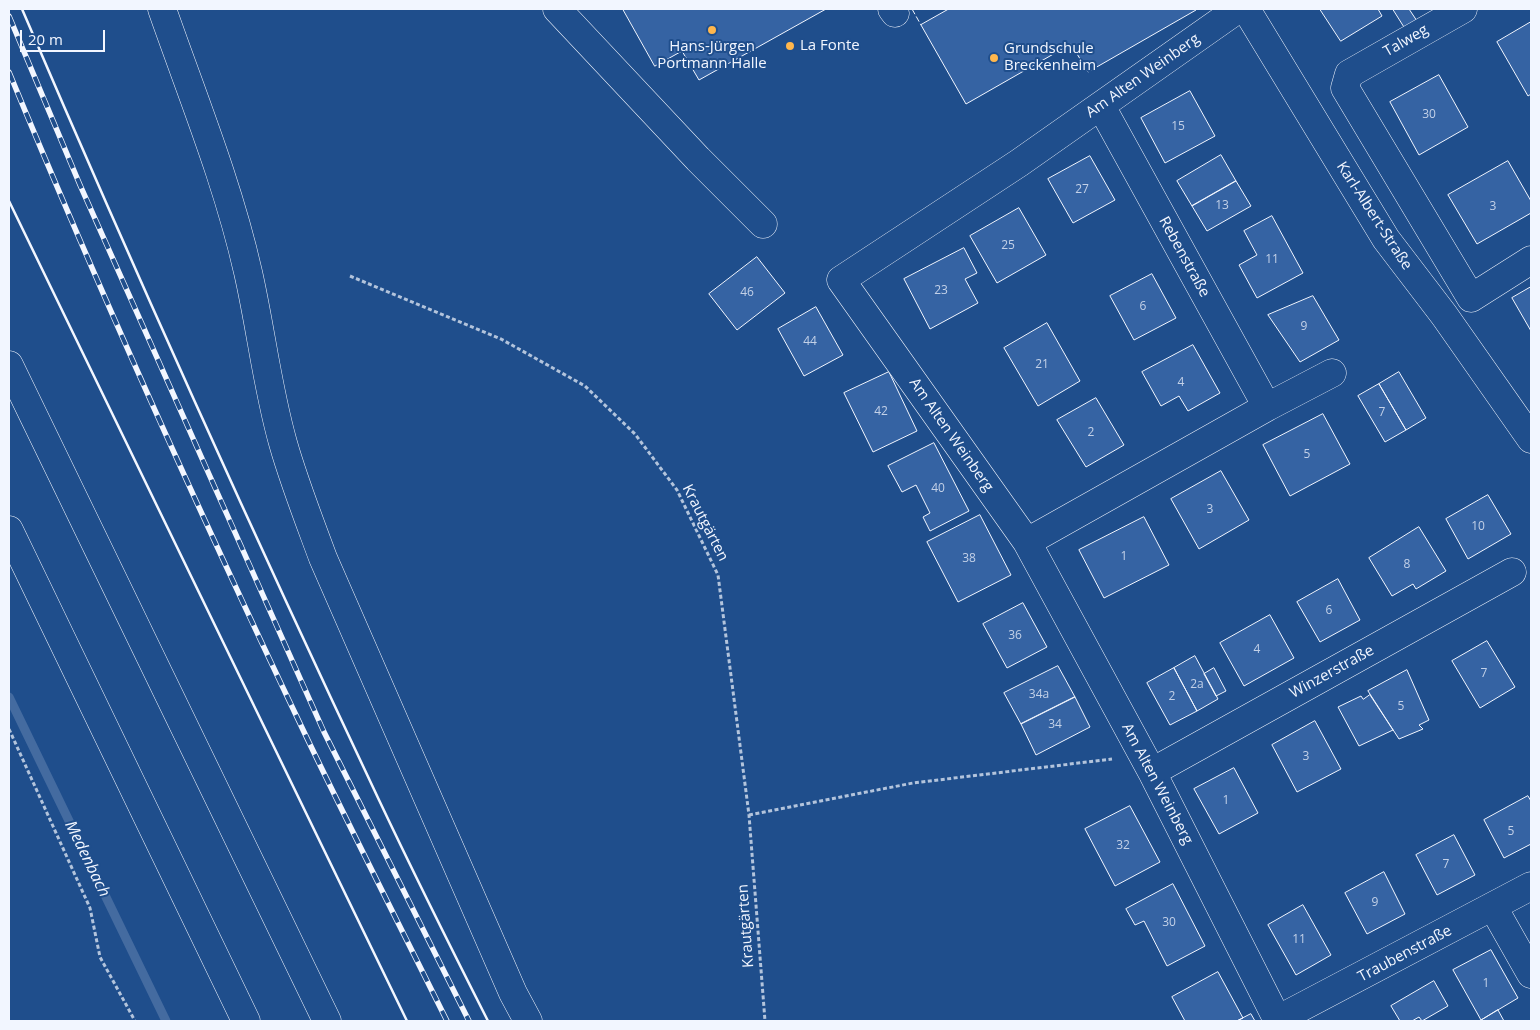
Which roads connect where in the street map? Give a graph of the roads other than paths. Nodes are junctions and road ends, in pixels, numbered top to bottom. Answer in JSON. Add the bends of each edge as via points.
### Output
{"nodes":[{"id":1,"x":162,"y":9,"type":"edge"},
{"id":2,"x":557,"y":9,"type":"edge"},
{"id":3,"x":1238,"y":9,"type":"edge"},
{"id":4,"x":1246,"y":9,"type":"edge"},
{"id":5,"x":1463,"y":9,"type":"edge"},
{"id":6,"x":1101,"y":106,"type":"junction"},
{"id":7,"x":763,"y":224,"type":"dead end"},
{"id":8,"x":1531,"y":260,"type":"edge"},
{"id":9,"x":9,"y":365,"type":"edge"},
{"id":10,"x":1332,"y":373,"type":"dead end"},
{"id":11,"x":1267,"y":407,"type":"junction"},
{"id":12,"x":1531,"y":439,"type":"edge"},
{"id":13,"x":9,"y":530,"type":"edge"},
{"id":14,"x":1027,"y":542,"type":"junction"},
{"id":15,"x":1512,"y":572,"type":"dead end"},
{"id":16,"x":1147,"y":764,"type":"junction"},
{"id":17,"x":1531,"y":886,"type":"edge"},
{"id":18,"x":1493,"y":907,"type":"junction"},
{"id":19,"x":1531,"y":974,"type":"edge"},
{"id":20,"x":246,"y":1021,"type":"edge"},
{"id":21,"x":327,"y":1021,"type":"edge"},
{"id":22,"x":528,"y":1021,"type":"edge"},
{"id":23,"x":1278,"y":1021,"type":"edge"}],
"edges":[{"from":1,"to":22,"type":"main road","via":[[228,201],[248,271],[267,376],[300,498],[331,576]]},
{"from":2,"to":7,"type":"main road"},
{"from":3,"to":6,"type":"main road","name":"Am Alten Weinberg"},
{"from":4,"to":12,"type":"main road","name":"Karl-Albert-Straße","via":[[1386,239]]},
{"from":5,"to":8,"type":"main road","name":"Talweg","via":[[1350,74],[1346,88],[1471,298]]},
{"from":6,"to":11,"type":"main road","name":"Rebenstraße"},
{"from":6,"to":14,"type":"main road","name":"Am Alten Weinberg","via":[[841,280]]},
{"from":9,"to":21,"type":"main road"},
{"from":10,"to":11,"type":"main road"},
{"from":11,"to":14,"type":"main road"},
{"from":13,"to":20,"type":"main road"},
{"from":14,"to":16,"type":"main road","name":"Am Alten Weinberg"},
{"from":15,"to":16,"type":"main road","name":"Winzerstraße"},
{"from":16,"to":23,"type":"main road","name":"Am Alten Weinberg"},
{"from":17,"to":18,"type":"main road","name":"Traubenstraße"},
{"from":18,"to":19,"type":"main road"},
{"from":18,"to":23,"type":"main road","name":"Traubenstraße"}]}
